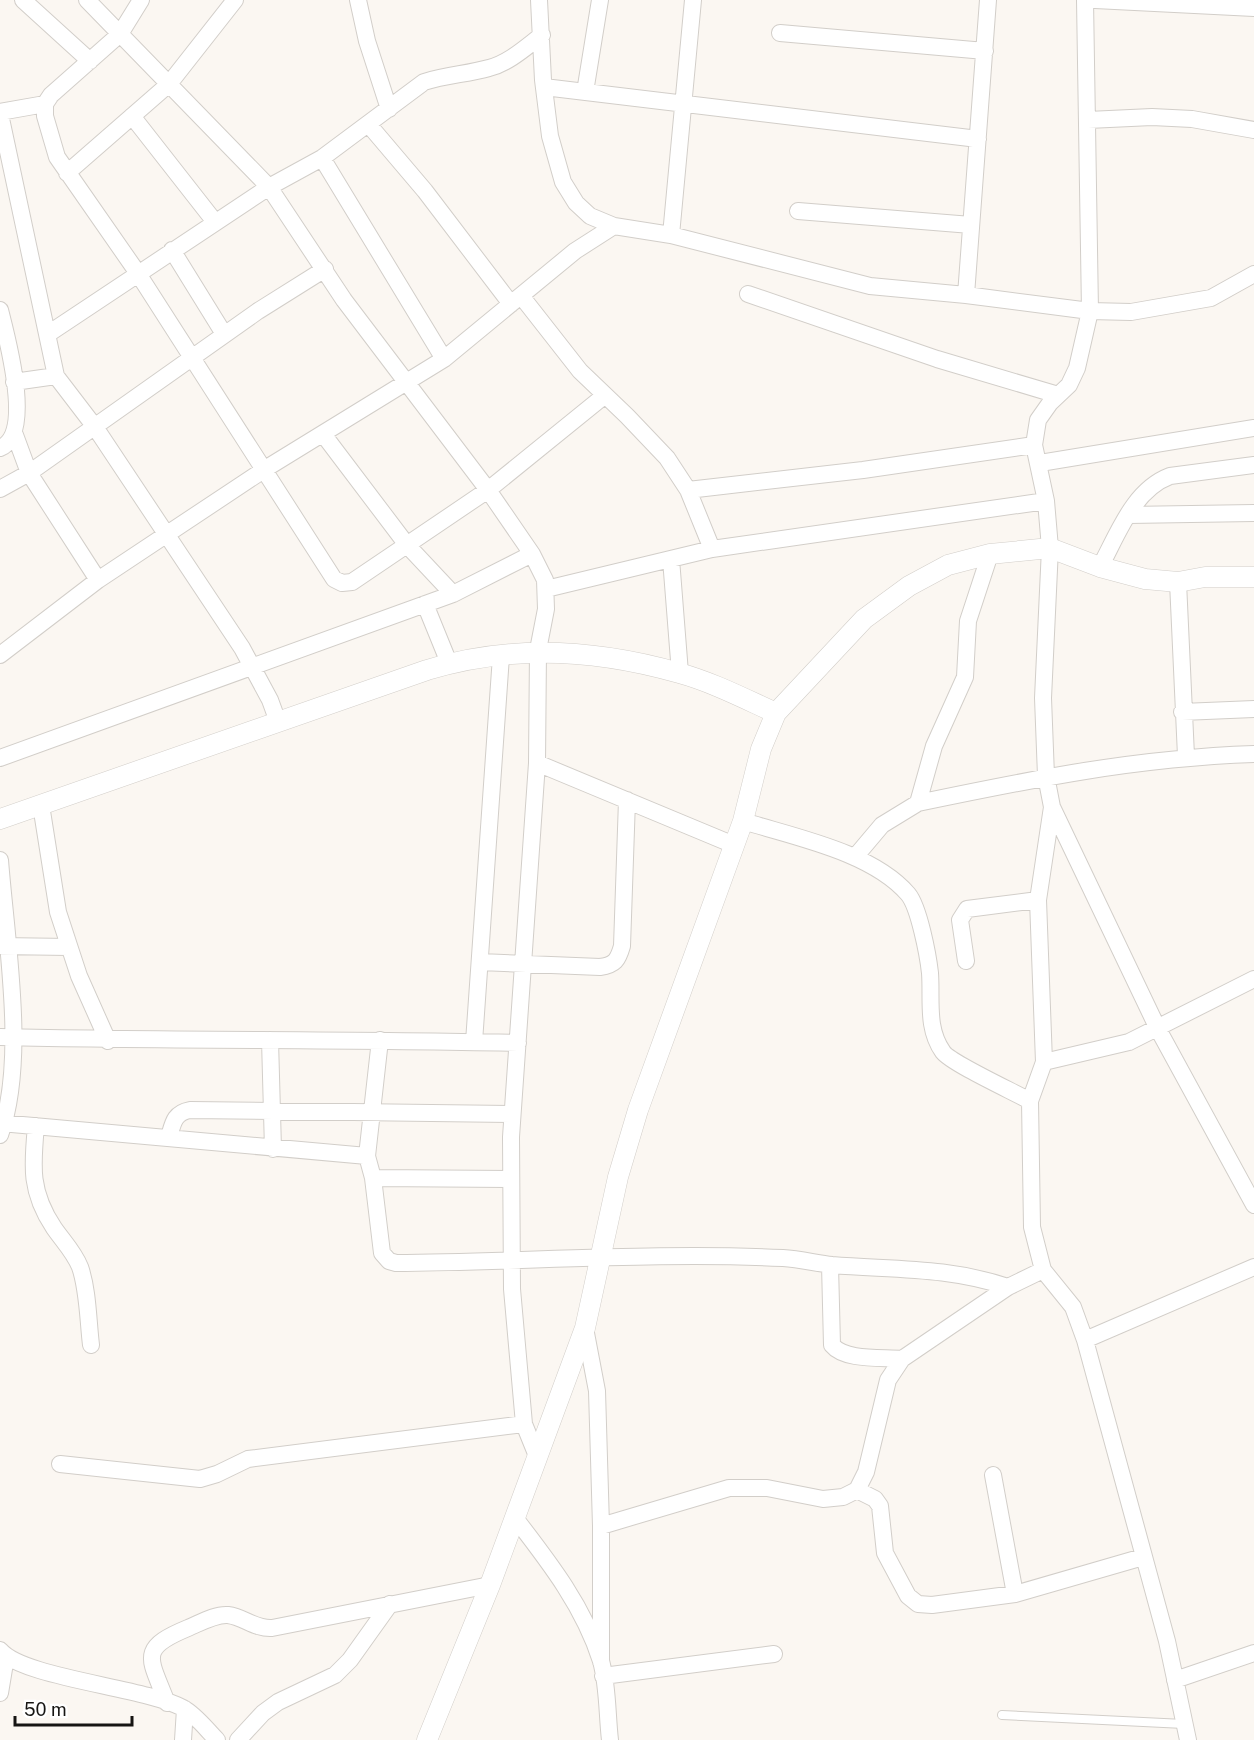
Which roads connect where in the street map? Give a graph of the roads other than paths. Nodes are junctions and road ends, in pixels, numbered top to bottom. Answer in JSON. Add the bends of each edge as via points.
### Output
{"nodes":[{"id":1,"x":23,"y":0,"type":"edge"},
{"id":2,"x":87,"y":0,"type":"edge"},
{"id":3,"x":141,"y":0,"type":"edge"},
{"id":4,"x":235,"y":0,"type":"edge"},
{"id":5,"x":358,"y":0,"type":"edge"},
{"id":6,"x":600,"y":0,"type":"edge"},
{"id":7,"x":693,"y":0,"type":"edge"},
{"id":8,"x":988,"y":0,"type":"edge"},
{"id":9,"x":1085,"y":0,"type":"edge"},
{"id":10,"x":1095,"y":0,"type":"edge"},
{"id":11,"x":543,"y":4,"type":"edge"},
{"id":12,"x":1254,"y":8,"type":"edge"},
{"id":13,"x":780,"y":33,"type":"dead end"},
{"id":14,"x":120,"y":34,"type":"junction"},
{"id":15,"x":542,"y":35,"type":"junction"},
{"id":16,"x":985,"y":51,"type":"junction"},
{"id":17,"x":90,"y":61,"type":"junction"},
{"id":18,"x":169,"y":84,"type":"junction"},
{"id":19,"x":544,"y":87,"type":"junction"},
{"id":20,"x":585,"y":92,"type":"junction"},
{"id":21,"x":45,"y":105,"type":"junction"},
{"id":22,"x":682,"y":105,"type":"junction"},
{"id":23,"x":389,"y":109,"type":"junction"},
{"id":24,"x":0,"y":113,"type":"edge"},
{"id":25,"x":132,"y":116,"type":"junction"},
{"id":26,"x":1088,"y":120,"type":"junction"},
{"id":27,"x":369,"y":125,"type":"junction"},
{"id":28,"x":1254,"y":129,"type":"edge"},
{"id":29,"x":978,"y":139,"type":"junction"},
{"id":30,"x":322,"y":158,"type":"junction"},
{"id":31,"x":67,"y":173,"type":"junction"},
{"id":32,"x":269,"y":187,"type":"junction"},
{"id":33,"x":798,"y":211,"type":"dead end"},
{"id":34,"x":215,"y":222,"type":"junction"},
{"id":35,"x":971,"y":225,"type":"junction"},
{"id":36,"x":614,"y":226,"type":"junction"},
{"id":37,"x":671,"y":236,"type":"junction"},
{"id":38,"x":171,"y":250,"type":"junction"},
{"id":39,"x":325,"y":269,"type":"junction"},
{"id":40,"x":137,"y":273,"type":"junction"},
{"id":41,"x":1254,"y":274,"type":"edge"},
{"id":42,"x":748,"y":294,"type":"dead end"},
{"id":43,"x":966,"y":295,"type":"junction"},
{"id":44,"x":517,"y":301,"type":"junction"},
{"id":45,"x":1090,"y":311,"type":"junction"},
{"id":46,"x":1,"y":316,"type":"edge"},
{"id":47,"x":48,"y":334,"type":"junction"},
{"id":48,"x":225,"y":334,"type":"junction"},
{"id":49,"x":192,"y":357,"type":"junction"},
{"id":50,"x":444,"y":359,"type":"junction"},
{"id":51,"x":56,"y":376,"type":"junction"},
{"id":52,"x":14,"y":382,"type":"junction"},
{"id":53,"x":408,"y":383,"type":"junction"},
{"id":54,"x":1058,"y":395,"type":"junction"},
{"id":55,"x":604,"y":396,"type":"junction"},
{"id":56,"x":95,"y":427,"type":"junction"},
{"id":57,"x":1254,"y":428,"type":"edge"},
{"id":58,"x":323,"y":434,"type":"junction"},
{"id":59,"x":15,"y":435,"type":"junction"},
{"id":60,"x":1034,"y":445,"type":"junction"},
{"id":61,"x":0,"y":448,"type":"edge"},
{"id":62,"x":1040,"y":463,"type":"junction"},
{"id":63,"x":1254,"y":465,"type":"edge"},
{"id":64,"x":265,"y":469,"type":"junction"},
{"id":65,"x":29,"y":473,"type":"junction"},
{"id":66,"x":0,"y":489,"type":"edge"},
{"id":67,"x":488,"y":490,"type":"junction"},
{"id":68,"x":688,"y":490,"type":"junction"},
{"id":69,"x":1046,"y":501,"type":"junction"},
{"id":70,"x":1254,"y":513,"type":"edge"},
{"id":71,"x":1128,"y":515,"type":"junction"},
{"id":72,"x":167,"y":534,"type":"junction"},
{"id":73,"x":407,"y":545,"type":"junction"},
{"id":74,"x":1050,"y":548,"type":"junction"},
{"id":75,"x":712,"y":549,"type":"junction"},
{"id":76,"x":532,"y":554,"type":"junction"},
{"id":77,"x":990,"y":554,"type":"junction"},
{"id":78,"x":671,"y":559,"type":"junction"},
{"id":79,"x":1100,"y":567,"type":"junction"},
{"id":80,"x":1254,"y":577,"type":"edge"},
{"id":81,"x":98,"y":579,"type":"junction"},
{"id":82,"x":1178,"y":582,"type":"junction"},
{"id":83,"x":546,"y":589,"type":"junction"},
{"id":84,"x":453,"y":594,"type":"junction"},
{"id":85,"x":425,"y":604,"type":"junction"},
{"id":86,"x":538,"y":650,"type":"junction"},
{"id":87,"x":0,"y":655,"type":"edge"},
{"id":88,"x":501,"y":656,"type":"junction"},
{"id":89,"x":449,"y":663,"type":"junction"},
{"id":90,"x":252,"y":665,"type":"junction"},
{"id":91,"x":680,"y":673,"type":"junction"},
{"id":92,"x":1254,"y":710,"type":"edge"},
{"id":93,"x":1182,"y":712,"type":"junction"},
{"id":94,"x":776,"y":713,"type":"junction"},
{"id":95,"x":278,"y":722,"type":"junction"},
{"id":96,"x":1254,"y":754,"type":"edge"},
{"id":97,"x":1186,"y":756,"type":"junction"},
{"id":98,"x":0,"y":758,"type":"edge"},
{"id":99,"x":537,"y":763,"type":"junction"},
{"id":100,"x":1046,"y":776,"type":"junction"},
{"id":101,"x":627,"y":800,"type":"junction"},
{"id":102,"x":918,"y":803,"type":"junction"},
{"id":103,"x":41,"y":805,"type":"junction"},
{"id":104,"x":1052,"y":807,"type":"junction"},
{"id":105,"x":0,"y":819,"type":"edge"},
{"id":106,"x":743,"y":821,"type":"junction"},
{"id":107,"x":734,"y":845,"type":"junction"},
{"id":108,"x":855,"y":857,"type":"junction"},
{"id":109,"x":0,"y":860,"type":"edge"},
{"id":110,"x":1038,"y":900,"type":"junction"},
{"id":111,"x":3,"y":946,"type":"edge"},
{"id":112,"x":69,"y":947,"type":"junction"},
{"id":113,"x":966,"y":961,"type":"dead end"},
{"id":114,"x":480,"y":962,"type":"junction"},
{"id":115,"x":525,"y":964,"type":"junction"},
{"id":116,"x":1254,"y":979,"type":"edge"},
{"id":117,"x":1158,"y":1029,"type":"junction"},
{"id":118,"x":7,"y":1037,"type":"edge"},
{"id":119,"x":270,"y":1040,"type":"junction"},
{"id":120,"x":380,"y":1040,"type":"junction"},
{"id":121,"x":108,"y":1041,"type":"junction"},
{"id":122,"x":474,"y":1042,"type":"junction"},
{"id":123,"x":518,"y":1043,"type":"junction"},
{"id":124,"x":1044,"y":1062,"type":"junction"},
{"id":125,"x":1030,"y":1101,"type":"junction"},
{"id":126,"x":273,"y":1112,"type":"junction"},
{"id":127,"x":372,"y":1113,"type":"junction"},
{"id":128,"x":512,"y":1114,"type":"junction"},
{"id":129,"x":36,"y":1126,"type":"junction"},
{"id":130,"x":2,"y":1127,"type":"edge"},
{"id":131,"x":169,"y":1137,"type":"junction"},
{"id":132,"x":273,"y":1149,"type":"junction"},
{"id":133,"x":367,"y":1156,"type":"junction"},
{"id":134,"x":373,"y":1178,"type":"junction"},
{"id":135,"x":511,"y":1179,"type":"junction"},
{"id":136,"x":1254,"y":1205,"type":"edge"},
{"id":137,"x":600,"y":1256,"type":"junction"},
{"id":138,"x":512,"y":1262,"type":"junction"},
{"id":139,"x":830,"y":1264,"type":"junction"},
{"id":140,"x":1254,"y":1267,"type":"edge"},
{"id":141,"x":1043,"y":1270,"type":"junction"},
{"id":142,"x":1008,"y":1287,"type":"junction"},
{"id":143,"x":585,"y":1328,"type":"junction"},
{"id":144,"x":1085,"y":1340,"type":"junction"},
{"id":145,"x":91,"y":1345,"type":"dead end"},
{"id":146,"x":902,"y":1359,"type":"junction"},
{"id":147,"x":524,"y":1424,"type":"junction"},
{"id":148,"x":537,"y":1456,"type":"junction"},
{"id":149,"x":60,"y":1464,"type":"dead end"},
{"id":150,"x":993,"y":1475,"type":"dead end"},
{"id":151,"x":857,"y":1490,"type":"junction"},
{"id":152,"x":515,"y":1518,"type":"junction"},
{"id":153,"x":601,"y":1526,"type":"junction"},
{"id":154,"x":1143,"y":1557,"type":"junction"},
{"id":155,"x":490,"y":1585,"type":"junction"},
{"id":156,"x":1015,"y":1594,"type":"junction"},
{"id":157,"x":390,"y":1604,"type":"junction"},
{"id":158,"x":3,"y":1653,"type":"edge"},
{"id":159,"x":1254,"y":1653,"type":"edge"},
{"id":160,"x":774,"y":1654,"type":"dead end"},
{"id":161,"x":602,"y":1669,"type":"junction"},
{"id":162,"x":1175,"y":1680,"type":"junction"},
{"id":163,"x":0,"y":1693,"type":"edge"},
{"id":164,"x":167,"y":1703,"type":"junction"},
{"id":165,"x":185,"y":1709,"type":"junction"},
{"id":166,"x":1002,"y":1715,"type":"dead end"},
{"id":167,"x":1186,"y":1732,"type":"edge"},
{"id":168,"x":183,"y":1740,"type":"edge"},
{"id":169,"x":217,"y":1740,"type":"edge"},
{"id":170,"x":238,"y":1740,"type":"edge"},
{"id":171,"x":427,"y":1740,"type":"edge"},
{"id":172,"x":610,"y":1740,"type":"edge"}],
"edges":[{"from":1,"to":17,"type":"street"},
{"from":2,"to":14,"type":"street"},
{"from":3,"to":14,"type":"street"},
{"from":4,"to":18,"type":"street"},
{"from":5,"to":23,"type":"street"},
{"from":6,"to":20,"type":"street"},
{"from":7,"to":22,"type":"street"},
{"from":8,"to":16,"type":"street"},
{"from":9,"to":26,"type":"street"},
{"from":10,"to":12,"type":"street"},
{"from":11,"to":15,"type":"street"},
{"from":13,"to":16,"type":"street"},
{"from":14,"to":17,"type":"street"},
{"from":14,"to":18,"type":"street"},
{"from":15,"to":19,"type":"street"},
{"from":15,"to":23,"type":"street","via":[[506,62],[424,82]]},
{"from":16,"to":29,"type":"street"},
{"from":17,"to":21,"type":"street"},
{"from":18,"to":25,"type":"street"},
{"from":18,"to":32,"type":"street"},
{"from":19,"to":20,"type":"street"},
{"from":19,"to":36,"type":"street","via":[[550,136],[563,182],[590,216]]},
{"from":20,"to":22,"type":"street"},
{"from":21,"to":24,"type":"street"},
{"from":21,"to":31,"type":"street","via":[[57,157]]},
{"from":22,"to":29,"type":"street"},
{"from":22,"to":37,"type":"street"},
{"from":23,"to":27,"type":"street"},
{"from":24,"to":47,"type":"street"},
{"from":25,"to":31,"type":"street"},
{"from":25,"to":34,"type":"street"},
{"from":26,"to":28,"type":"street","via":[[1192,119]]},
{"from":26,"to":45,"type":"street"},
{"from":27,"to":30,"type":"street"},
{"from":27,"to":44,"type":"street"},
{"from":29,"to":35,"type":"street"},
{"from":30,"to":32,"type":"street"},
{"from":30,"to":50,"type":"street"},
{"from":31,"to":40,"type":"street"},
{"from":32,"to":34,"type":"street"},
{"from":32,"to":39,"type":"street"},
{"from":33,"to":35,"type":"street"},
{"from":34,"to":38,"type":"street"},
{"from":35,"to":43,"type":"street"},
{"from":36,"to":37,"type":"street"},
{"from":36,"to":44,"type":"street","via":[[576,251]]},
{"from":37,"to":43,"type":"street","via":[[870,286]]},
{"from":38,"to":40,"type":"street"},
{"from":38,"to":48,"type":"street"},
{"from":39,"to":48,"type":"street"},
{"from":39,"to":53,"type":"street"},
{"from":40,"to":47,"type":"street"},
{"from":40,"to":49,"type":"street"},
{"from":41,"to":45,"type":"street","via":[[1211,298],[1131,312]]},
{"from":42,"to":54,"type":"street","via":[[937,359]]},
{"from":43,"to":45,"type":"street"},
{"from":44,"to":50,"type":"street"},
{"from":44,"to":55,"type":"street"},
{"from":45,"to":54,"type":"street","via":[[1077,368],[1069,385]]},
{"from":46,"to":52,"type":"street"},
{"from":47,"to":51,"type":"street"},
{"from":48,"to":49,"type":"street"},
{"from":49,"to":56,"type":"street"},
{"from":49,"to":64,"type":"street"},
{"from":50,"to":53,"type":"street"},
{"from":51,"to":52,"type":"street"},
{"from":51,"to":56,"type":"street"},
{"from":52,"to":59,"type":"street"},
{"from":53,"to":58,"type":"street"},
{"from":53,"to":67,"type":"street"},
{"from":54,"to":60,"type":"street","via":[[1038,420]]},
{"from":55,"to":67,"type":"street"},
{"from":55,"to":68,"type":"street","via":[[667,458]]},
{"from":56,"to":65,"type":"street"},
{"from":56,"to":72,"type":"street"},
{"from":57,"to":62,"type":"street"},
{"from":58,"to":64,"type":"street"},
{"from":58,"to":73,"type":"street"},
{"from":59,"to":61,"type":"street"},
{"from":59,"to":65,"type":"street"},
{"from":60,"to":62,"type":"street"},
{"from":60,"to":68,"type":"street"},
{"from":62,"to":69,"type":"street"},
{"from":63,"to":71,"type":"street","via":[[1170,476],[1146,490]]},
{"from":64,"to":72,"type":"street"},
{"from":64,"to":73,"type":"street","via":[[334,579],[352,582]]},
{"from":65,"to":66,"type":"street"},
{"from":65,"to":81,"type":"street"},
{"from":67,"to":73,"type":"street"},
{"from":67,"to":76,"type":"street"},
{"from":68,"to":75,"type":"street"},
{"from":69,"to":74,"type":"street"},
{"from":69,"to":75,"type":"street"},
{"from":70,"to":71,"type":"street"},
{"from":71,"to":79,"type":"street"},
{"from":72,"to":81,"type":"street"},
{"from":72,"to":90,"type":"street"},
{"from":73,"to":84,"type":"street"},
{"from":74,"to":77,"type":"street"},
{"from":74,"to":79,"type":"street"},
{"from":74,"to":100,"type":"street","via":[[1042,698]]},
{"from":75,"to":78,"type":"street"},
{"from":76,"to":83,"type":"street"},
{"from":76,"to":84,"type":"street"},
{"from":77,"to":94,"type":"street","via":[[948,565],[890,598],[864,619]]},
{"from":77,"to":102,"type":"street","via":[[968,621],[965,676],[934,746]]},
{"from":78,"to":83,"type":"street"},
{"from":78,"to":91,"type":"street"},
{"from":79,"to":82,"type":"street","via":[[1145,579]]},
{"from":80,"to":82,"type":"street","via":[[1205,577]]},
{"from":81,"to":87,"type":"street"},
{"from":82,"to":93,"type":"street"},
{"from":83,"to":86,"type":"street"},
{"from":84,"to":85,"type":"street"},
{"from":85,"to":89,"type":"street"},
{"from":85,"to":90,"type":"street"},
{"from":86,"to":88,"type":"street"},
{"from":86,"to":91,"type":"street","via":[[600,656]]},
{"from":86,"to":99,"type":"street"},
{"from":88,"to":89,"type":"street"},
{"from":88,"to":114,"type":"street"},
{"from":89,"to":95,"type":"street"},
{"from":90,"to":95,"type":"street"},
{"from":90,"to":98,"type":"street"},
{"from":91,"to":94,"type":"street"},
{"from":92,"to":93,"type":"street"},
{"from":93,"to":97,"type":"street"},
{"from":94,"to":106,"type":"street","via":[[761,749]]},
{"from":95,"to":103,"type":"street"},
{"from":96,"to":97,"type":"street"},
{"from":97,"to":100,"type":"street"},
{"from":99,"to":101,"type":"street"},
{"from":99,"to":115,"type":"street"},
{"from":100,"to":102,"type":"street"},
{"from":100,"to":104,"type":"street"},
{"from":101,"to":107,"type":"street"},
{"from":101,"to":115,"type":"street","via":[[622,945],[618,960],[600,967]]},
{"from":102,"to":108,"type":"street","via":[[882,825]]},
{"from":103,"to":105,"type":"street"},
{"from":103,"to":112,"type":"street","via":[[58,912]]},
{"from":104,"to":110,"type":"street"},
{"from":104,"to":117,"type":"street"},
{"from":106,"to":107,"type":"street"},
{"from":106,"to":108,"type":"street"},
{"from":107,"to":137,"type":"street","via":[[638,1110]]},
{"from":108,"to":125,"type":"street","via":[[894,880],[910,896],[930,971],[931,1021],[944,1055]]},
{"from":109,"to":111,"type":"street"},
{"from":110,"to":113,"type":"street","via":[[967,909],[960,920]]},
{"from":110,"to":124,"type":"street"},
{"from":111,"to":112,"type":"street"},
{"from":111,"to":118,"type":"street"},
{"from":112,"to":121,"type":"street"},
{"from":114,"to":115,"type":"street"},
{"from":114,"to":122,"type":"street"},
{"from":115,"to":123,"type":"street"},
{"from":116,"to":117,"type":"street"},
{"from":117,"to":124,"type":"street","via":[[1129,1042]]},
{"from":117,"to":136,"type":"street"},
{"from":118,"to":121,"type":"street"},
{"from":118,"to":130,"type":"street","via":[[10,1099]]},
{"from":119,"to":120,"type":"street"},
{"from":119,"to":121,"type":"street"},
{"from":119,"to":126,"type":"street"},
{"from":120,"to":122,"type":"street"},
{"from":120,"to":127,"type":"street"},
{"from":122,"to":123,"type":"street"},
{"from":123,"to":128,"type":"street"},
{"from":124,"to":125,"type":"street"},
{"from":125,"to":141,"type":"street","via":[[1032,1227]]},
{"from":126,"to":127,"type":"street"},
{"from":126,"to":131,"type":"street","via":[[182,1112],[174,1118]]},
{"from":126,"to":132,"type":"street"},
{"from":127,"to":128,"type":"street"},
{"from":127,"to":133,"type":"street"},
{"from":128,"to":135,"type":"street"},
{"from":129,"to":130,"type":"street"},
{"from":129,"to":131,"type":"street"},
{"from":129,"to":145,"type":"street","via":[[34,1186],[41,1209],[74,1253],[81,1269]]},
{"from":131,"to":132,"type":"street"},
{"from":132,"to":133,"type":"street"},
{"from":133,"to":134,"type":"street"},
{"from":134,"to":135,"type":"street"},
{"from":134,"to":138,"type":"street","via":[[382,1253],[388,1261]]},
{"from":135,"to":138,"type":"street"},
{"from":137,"to":138,"type":"street"},
{"from":137,"to":139,"type":"street","via":[[785,1258]]},
{"from":137,"to":143,"type":"street"},
{"from":138,"to":147,"type":"street"},
{"from":139,"to":142,"type":"street","via":[[974,1275]]},
{"from":139,"to":146,"type":"street","via":[[832,1345],[837,1351],[853,1355]]},
{"from":140,"to":144,"type":"street"},
{"from":141,"to":142,"type":"street"},
{"from":141,"to":144,"type":"street","via":[[1073,1307]]},
{"from":142,"to":146,"type":"street"},
{"from":143,"to":148,"type":"street"},
{"from":143,"to":153,"type":"street","via":[[597,1391]]},
{"from":144,"to":154,"type":"street"},
{"from":146,"to":151,"type":"street","via":[[888,1380],[866,1472]]},
{"from":147,"to":148,"type":"street"},
{"from":147,"to":149,"type":"street","via":[[248,1459],[200,1479]]},
{"from":148,"to":152,"type":"street"},
{"from":150,"to":156,"type":"street"},
{"from":151,"to":153,"type":"street","via":[[843,1497],[823,1499],[767,1488],[729,1488]]},
{"from":151,"to":156,"type":"street","via":[[880,1506],[885,1553],[908,1596],[918,1604]]},
{"from":152,"to":155,"type":"street"},
{"from":152,"to":161,"type":"street","via":[[574,1600]]},
{"from":153,"to":161,"type":"street"},
{"from":154,"to":156,"type":"street"},
{"from":154,"to":162,"type":"street"},
{"from":155,"to":157,"type":"street"},
{"from":155,"to":171,"type":"street"},
{"from":157,"to":164,"type":"street","via":[[272,1628],[222,1615],[162,1638],[152,1654]]},
{"from":157,"to":170,"type":"street","via":[[335,1675],[278,1702]]},
{"from":158,"to":163,"type":"street"},
{"from":158,"to":164,"type":"street","via":[[26,1665]]},
{"from":159,"to":162,"type":"street"},
{"from":160,"to":161,"type":"street"},
{"from":161,"to":172,"type":"street"},
{"from":162,"to":167,"type":"street"},
{"from":164,"to":165,"type":"street"},
{"from":165,"to":168,"type":"street"},
{"from":165,"to":169,"type":"street"},
{"from":166,"to":167,"type":"lane"}]}
